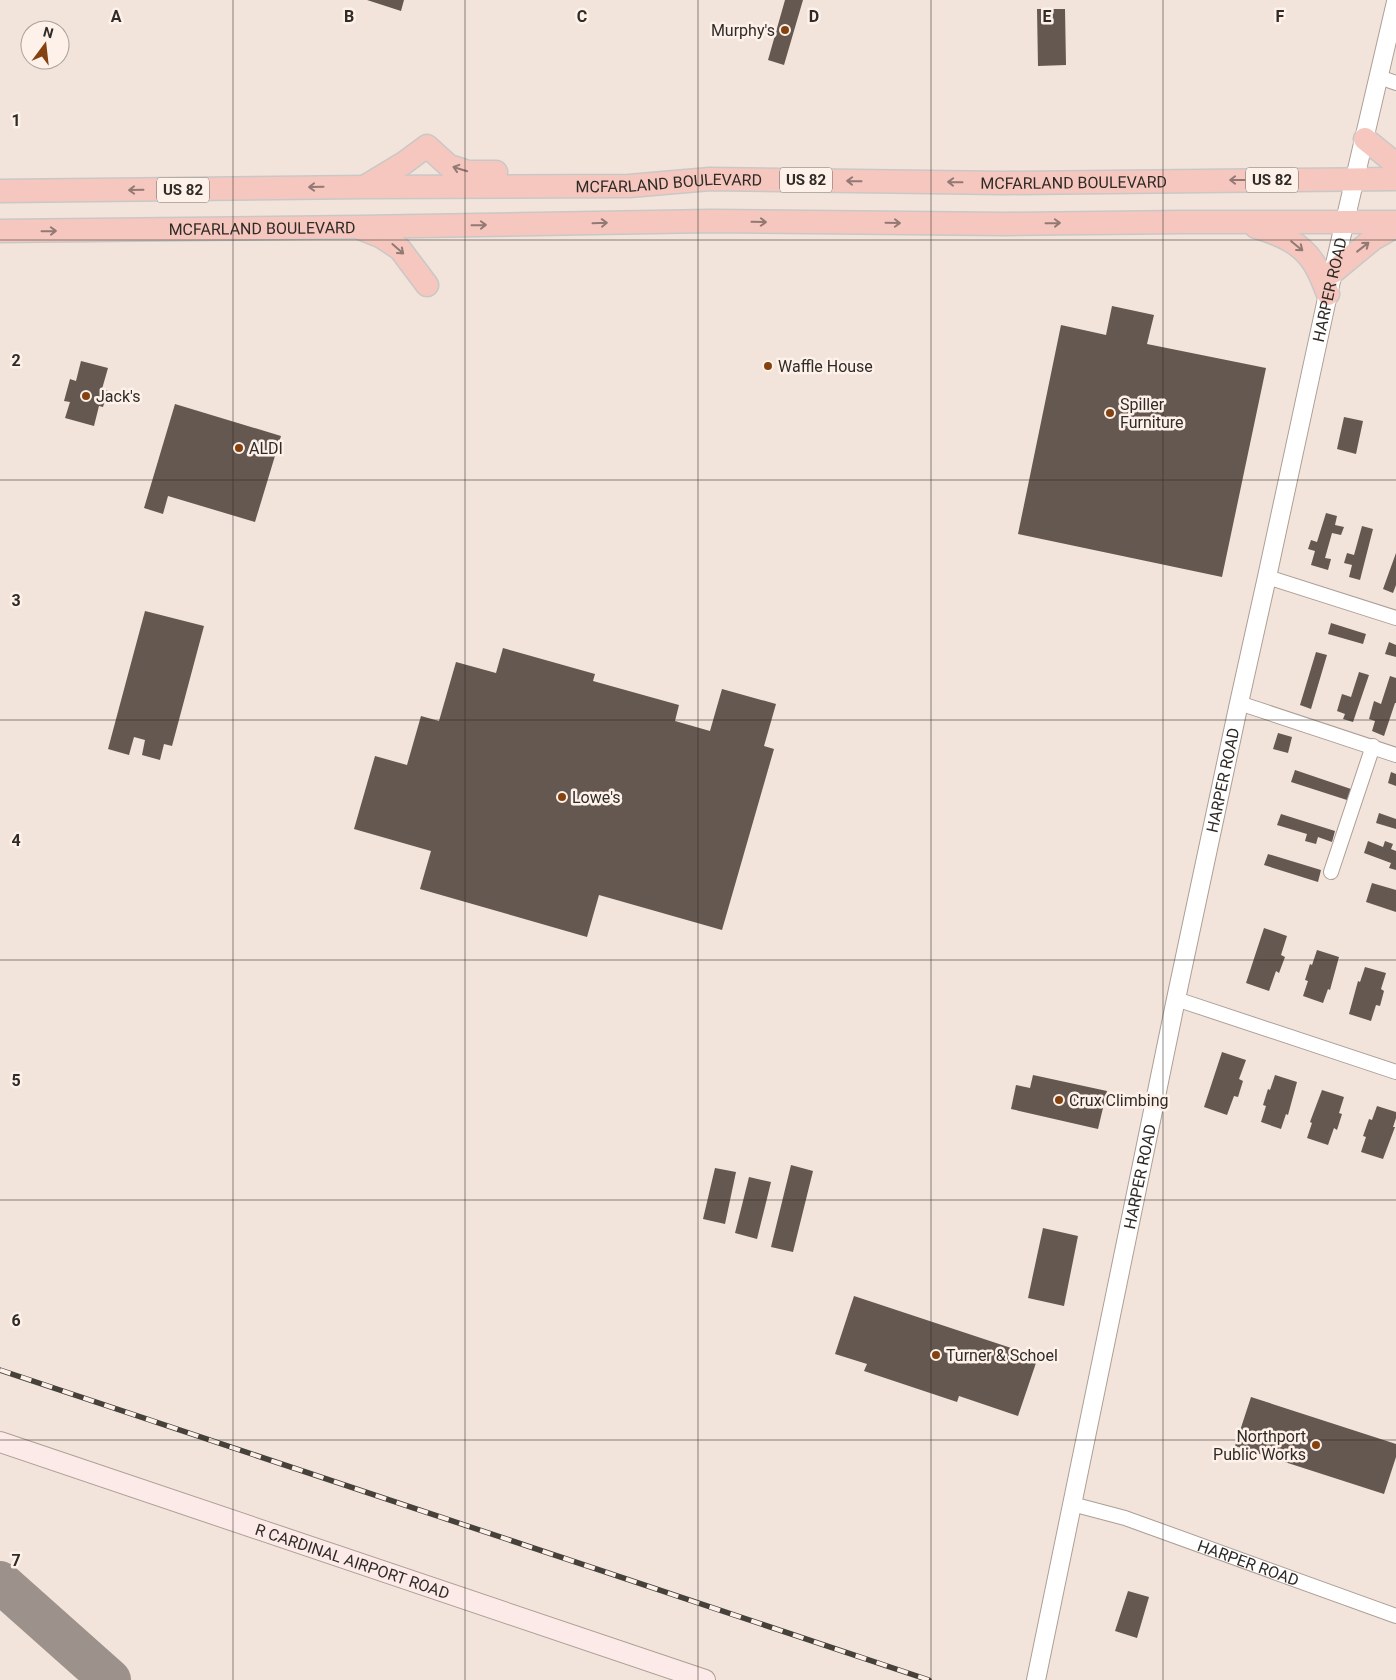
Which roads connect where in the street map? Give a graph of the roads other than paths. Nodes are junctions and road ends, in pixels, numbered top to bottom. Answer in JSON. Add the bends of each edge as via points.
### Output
{"nodes":[{"id":1,"x":1396,"y":2,"type":"edge"},
{"id":2,"x":1379,"y":77,"type":"junction"},
{"id":3,"x":1396,"y":83,"type":"edge"},
{"id":4,"x":1365,"y":139,"type":"junction"},
{"id":5,"x":1396,"y":164,"type":"edge"},
{"id":6,"x":1396,"y":179,"type":"edge"},
{"id":7,"x":1355,"y":180,"type":"junction"},
{"id":8,"x":629,"y":186,"type":"junction"},
{"id":9,"x":365,"y":187,"type":"junction"},
{"id":10,"x":0,"y":192,"type":"edge"},
{"id":11,"x":1236,"y":222,"type":"junction"},
{"id":12,"x":1344,"y":222,"type":"junction"},
{"id":13,"x":1396,"y":222,"type":"edge"},
{"id":14,"x":1396,"y":226,"type":"edge"},
{"id":15,"x":358,"y":228,"type":"junction"},
{"id":16,"x":0,"y":231,"type":"edge"},
{"id":17,"x":1333,"y":272,"type":"junction"},
{"id":18,"x":426,"y":285,"type":"dead end"},
{"id":19,"x":1328,"y":294,"type":"junction"},
{"id":20,"x":1267,"y":577,"type":"junction"},
{"id":21,"x":1396,"y":618,"type":"edge"},
{"id":22,"x":1239,"y":703,"type":"junction"},
{"id":23,"x":1372,"y":746,"type":"junction"},
{"id":24,"x":1396,"y":754,"type":"edge"},
{"id":25,"x":1331,"y":872,"type":"dead end"},
{"id":26,"x":1176,"y":999,"type":"junction"},
{"id":27,"x":1396,"y":1072,"type":"edge"},
{"id":28,"x":0,"y":1442,"type":"edge"},
{"id":29,"x":1072,"y":1504,"type":"junction"},
{"id":30,"x":1396,"y":1616,"type":"edge"},
{"id":31,"x":705,"y":1680,"type":"edge"},
{"id":32,"x":1036,"y":1680,"type":"edge"}],
"edges":[{"from":1,"to":2,"type":"street","name":"HARPER ROAD"},
{"from":2,"to":3,"type":"street"},
{"from":2,"to":4,"type":"street","name":"HARPER ROAD"},
{"from":4,"to":5,"type":"highway"},
{"from":4,"to":7,"type":"street","name":"HARPER ROAD"},
{"from":6,"to":7,"type":"highway","name":"MCFARLAND BOULEVARD","number":"US 82"},
{"from":7,"to":8,"type":"highway","name":"MCFARLAND BOULEVARD","number":"US 82","one_way":true,"via":[[1004,183],[710,178]]},
{"from":7,"to":12,"type":"street","name":"HARPER ROAD"},
{"from":8,"to":9,"type":"highway","name":"MCFARLAND BOULEVARD","number":"US 82"},
{"from":8,"to":9,"type":"highway","one_way":true,"via":[[590,174],[468,172],[449,166],[428,146]]},
{"from":9,"to":10,"type":"highway","name":"MCFARLAND BOULEVARD","number":"US 82","one_way":true},
{"from":11,"to":12,"type":"highway","name":"MCFARLAND BOULEVARD"},
{"from":15,"to":11,"type":"highway","name":"MCFARLAND BOULEVARD","one_way":true,"via":[[710,221]]},
{"from":11,"to":19,"type":"highway","one_way":true,"via":[[1274,232],[1297,244],[1315,264]]},
{"from":12,"to":13,"type":"highway","name":"MCFARLAND BOULEVARD"},
{"from":12,"to":17,"type":"street","name":"HARPER ROAD"},
{"from":17,"to":14,"type":"highway","one_way":true,"via":[[1373,239]]},
{"from":16,"to":15,"type":"highway","name":"MCFARLAND BOULEVARD","one_way":true},
{"from":15,"to":18,"type":"highway","one_way":true,"via":[[400,249]]},
{"from":17,"to":19,"type":"street","name":"HARPER ROAD"},
{"from":19,"to":20,"type":"street","name":"HARPER ROAD"},
{"from":20,"to":21,"type":"street"},
{"from":20,"to":22,"type":"street","name":"HARPER ROAD"},
{"from":22,"to":23,"type":"street"},
{"from":22,"to":26,"type":"street","name":"HARPER ROAD"},
{"from":23,"to":24,"type":"street"},
{"from":23,"to":25,"type":"street"},
{"from":26,"to":27,"type":"street"},
{"from":26,"to":29,"type":"street","name":"HARPER ROAD"},
{"from":28,"to":31,"type":"main road","name":"R CARDINAL AIRPORT ROAD"},
{"from":29,"to":30,"type":"street","name":"HARPER ROAD","via":[[1126,1518]]},
{"from":29,"to":32,"type":"street","name":"HARPER ROAD"}]}
